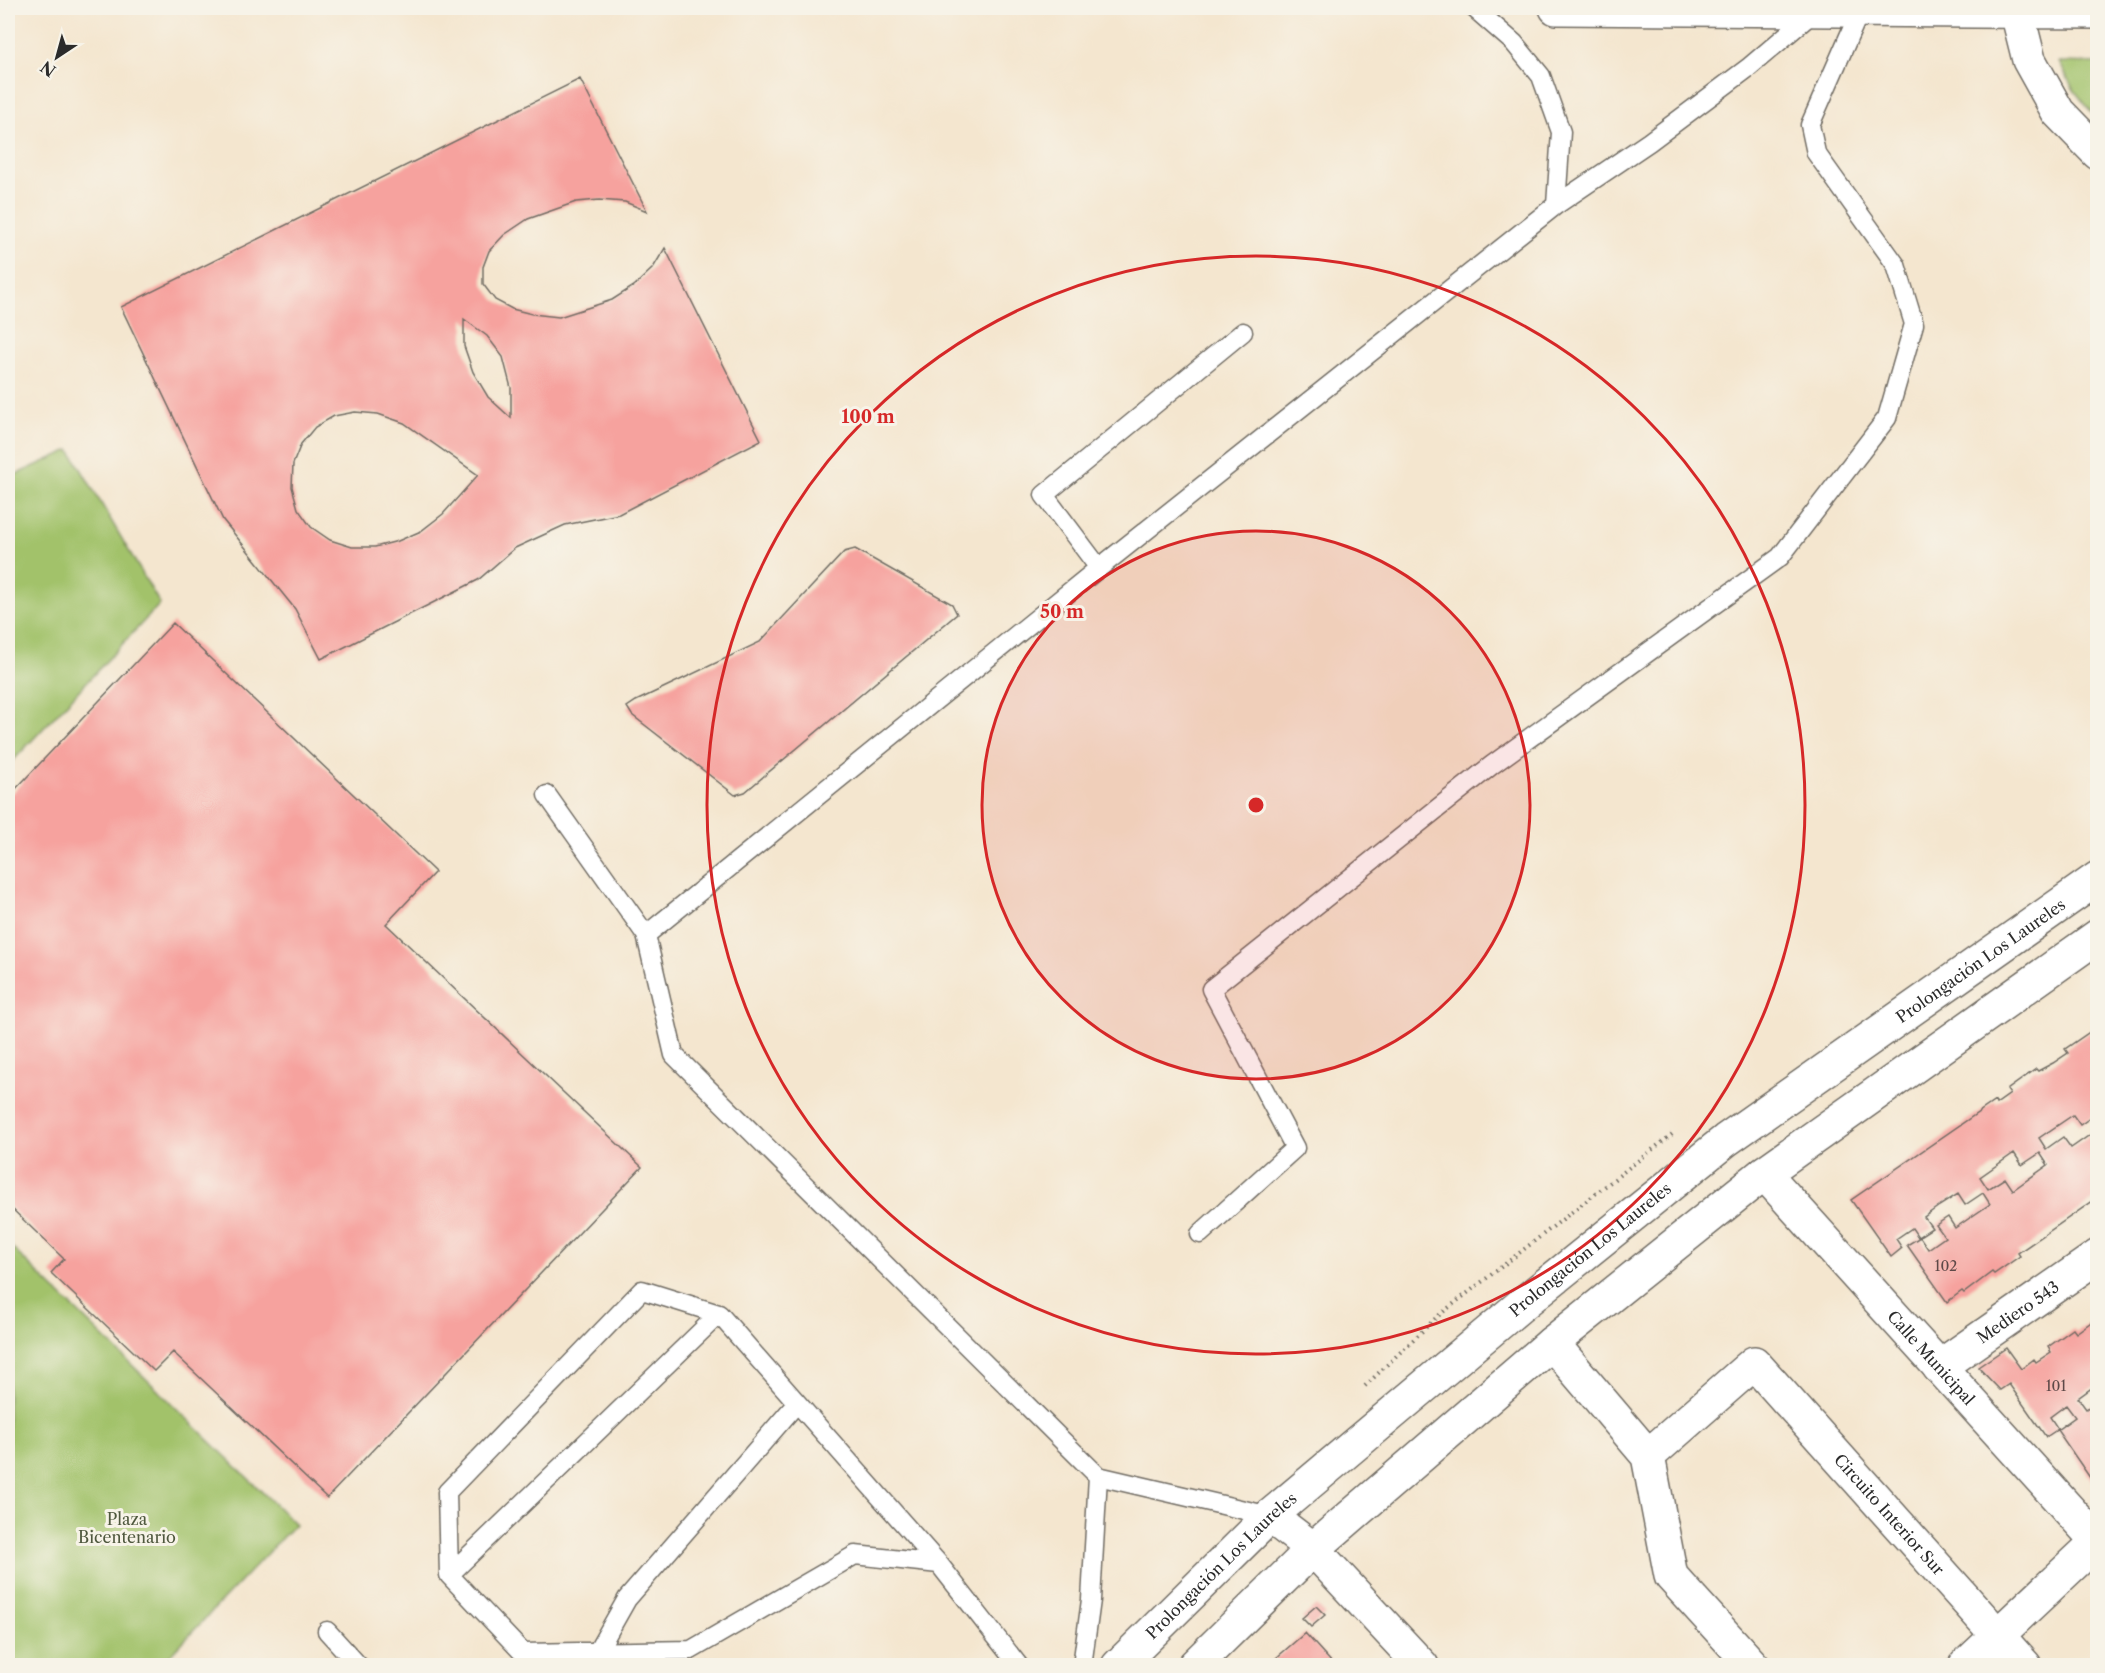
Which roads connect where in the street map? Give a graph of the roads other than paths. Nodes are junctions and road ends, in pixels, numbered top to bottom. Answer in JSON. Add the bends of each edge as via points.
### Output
{"nodes":[{"id":1,"x":1474,"y":8,"type":"edge"},
{"id":2,"x":1556,"y":8,"type":"edge"},
{"id":3,"x":2016,"y":10,"type":"edge"},
{"id":4,"x":1815,"y":11,"type":"junction"},
{"id":5,"x":1860,"y":11,"type":"junction"},
{"id":6,"x":2097,"y":12,"type":"edge"},
{"id":7,"x":2097,"y":153,"type":"edge"},
{"id":8,"x":1556,"y":205,"type":"junction"},
{"id":9,"x":1243,"y":332,"type":"dead end"},
{"id":10,"x":1099,"y":568,"type":"junction"},
{"id":11,"x":547,"y":795,"type":"dead end"},
{"id":12,"x":2097,"y":878,"type":"edge"},
{"id":13,"x":646,"y":935,"type":"junction"},
{"id":14,"x":2097,"y":936,"type":"edge"},
{"id":15,"x":1764,"y":1173,"type":"junction"},
{"id":16,"x":1200,"y":1234,"type":"dead end"},
{"id":17,"x":2097,"y":1257,"type":"edge"},
{"id":18,"x":719,"y":1314,"type":"junction"},
{"id":19,"x":1551,"y":1343,"type":"junction"},
{"id":20,"x":1939,"y":1366,"type":"junction"},
{"id":21,"x":797,"y":1403,"type":"junction"},
{"id":22,"x":1648,"y":1456,"type":"junction"},
{"id":23,"x":1098,"y":1476,"type":"junction"},
{"id":24,"x":1270,"y":1516,"type":"junction"},
{"id":25,"x":2097,"y":1541,"type":"edge"},
{"id":26,"x":1313,"y":1549,"type":"junction"},
{"id":27,"x":939,"y":1564,"type":"junction"},
{"id":28,"x":449,"y":1575,"type":"junction"},
{"id":29,"x":327,"y":1631,"type":"dead end"},
{"id":30,"x":1998,"y":1635,"type":"junction"},
{"id":31,"x":597,"y":1652,"type":"junction"},
{"id":32,"x":359,"y":1665,"type":"edge"},
{"id":33,"x":572,"y":1665,"type":"edge"},
{"id":34,"x":1019,"y":1665,"type":"edge"},
{"id":35,"x":1082,"y":1665,"type":"edge"},
{"id":36,"x":1118,"y":1665,"type":"edge"},
{"id":37,"x":1194,"y":1665,"type":"edge"},
{"id":38,"x":1422,"y":1665,"type":"edge"},
{"id":39,"x":1753,"y":1665,"type":"edge"},
{"id":40,"x":1965,"y":1665,"type":"edge"},
{"id":41,"x":2025,"y":1665,"type":"edge"}],
"edges":[{"from":1,"to":8,"type":"lane","via":[[1514,43],[1541,76],[1561,132]]},
{"from":2,"to":4,"type":"street"},
{"from":3,"to":5,"type":"street"},
{"from":3,"to":6,"type":"street"},
{"from":3,"to":7,"type":"street","via":[[2030,60],[2058,112]]},
{"from":4,"to":5,"type":"street"},
{"from":4,"to":8,"type":"lane","via":[[1748,69]]},
{"from":5,"to":16,"type":"lane","via":[[1810,125],[1816,153],[1896,265],[1914,324],[1887,418],[1780,557],[1492,765],[1211,989],[1296,1148]]},
{"from":8,"to":10,"type":"lane"},
{"from":9,"to":10,"type":"lane","via":[[1044,495]]},
{"from":10,"to":13,"type":"lane"},
{"from":11,"to":13,"type":"lane"},
{"from":12,"to":24,"type":"street","name":"Prolongación Los Laureles","via":[[1726,1140],[1521,1305]]},
{"from":13,"to":23,"type":"lane","via":[[674,1055]]},
{"from":14,"to":15,"type":"street"},
{"from":15,"to":19,"type":"street"},
{"from":15,"to":20,"type":"street","name":"Calle Municipal"},
{"from":17,"to":20,"type":"street","name":"Mediero 543"},
{"from":18,"to":21,"type":"lane"},
{"from":18,"to":28,"type":"lane"},
{"from":18,"to":28,"type":"lane","via":[[642,1290],[447,1492]]},
{"from":19,"to":22,"type":"street"},
{"from":19,"to":26,"type":"street"},
{"from":20,"to":25,"type":"street","name":"Calle Municipal"},
{"from":21,"to":27,"type":"lane"},
{"from":21,"to":31,"type":"lane","via":[[627,1599]]},
{"from":22,"to":30,"type":"street","name":"Circuito Interior Sur","via":[[1754,1363]]},
{"from":22,"to":39,"type":"street","via":[[1671,1576]]},
{"from":23,"to":24,"type":"lane"},
{"from":23,"to":35,"type":"lane","via":[[1091,1600]]},
{"from":24,"to":26,"type":"street"},
{"from":24,"to":36,"type":"street","name":"Prolongación Los Laureles"},
{"from":25,"to":30,"type":"street"},
{"from":26,"to":37,"type":"street"},
{"from":26,"to":38,"type":"street"},
{"from":27,"to":31,"type":"lane","via":[[855,1554],[691,1650]]},
{"from":27,"to":34,"type":"lane"},
{"from":28,"to":31,"type":"lane","via":[[523,1653]]},
{"from":29,"to":32,"type":"lane"},
{"from":30,"to":40,"type":"street"},
{"from":30,"to":41,"type":"street","name":"Circuito Interior Sur"},
{"from":31,"to":33,"type":"lane"}]}
